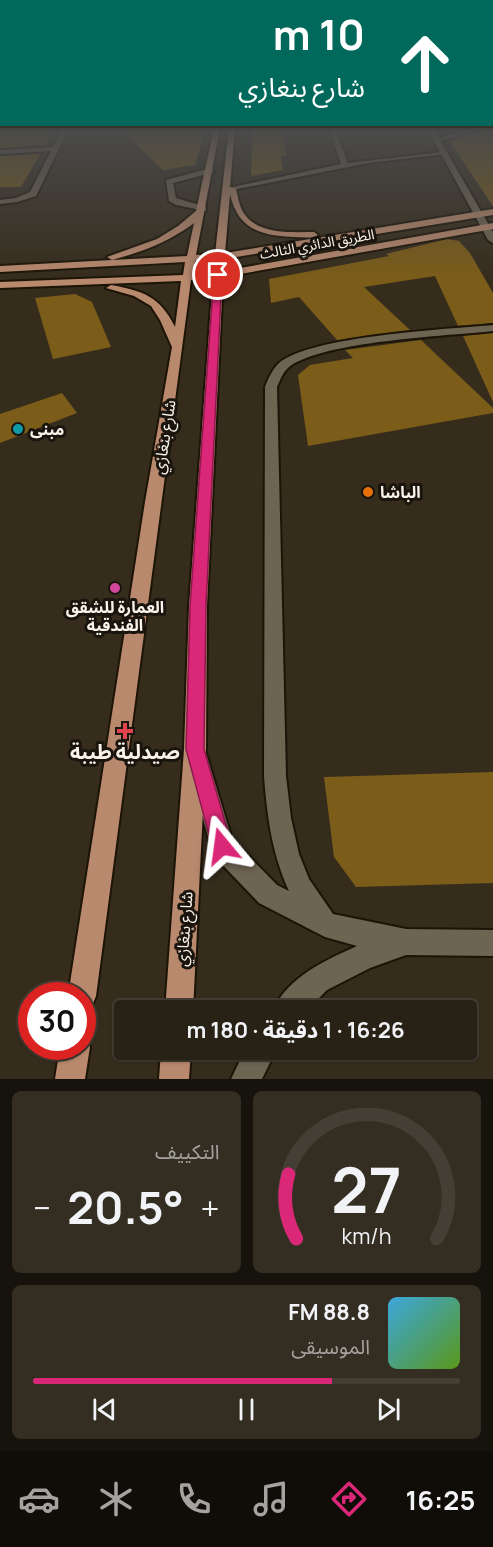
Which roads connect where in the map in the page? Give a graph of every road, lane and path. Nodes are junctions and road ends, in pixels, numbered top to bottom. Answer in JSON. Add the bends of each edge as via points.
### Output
{"nodes":[{"id":1,"x":42,"y":178,"type":"edge"},
{"id":2,"x":182,"y":178,"type":"edge"},
{"id":3,"x":209,"y":178,"type":"edge"},
{"id":4,"x":229,"y":178,"type":"edge"},
{"id":5,"x":264,"y":178,"type":"edge"},
{"id":6,"x":457,"y":178,"type":"edge"},
{"id":7,"x":230,"y":184,"type":"junction"},
{"id":8,"x":0,"y":202,"type":"edge"},
{"id":9,"x":202,"y":209,"type":"junction"},
{"id":10,"x":493,"y":212,"type":"edge"},
{"id":11,"x":478,"y":214,"type":"junction"},
{"id":12,"x":490,"y":227,"type":"edge"},
{"id":13,"x":345,"y":236,"type":"junction"},
{"id":14,"x":493,"y":240,"type":"edge"},
{"id":15,"x":220,"y":257,"type":"junction"},
{"id":16,"x":63,"y":267,"type":"junction"},
{"id":17,"x":189,"y":268,"type":"junction"},
{"id":18,"x":0,"y":269,"type":"edge"},
{"id":19,"x":218,"y":275,"type":"junction"},
{"id":20,"x":75,"y":282,"type":"junction"},
{"id":21,"x":0,"y":285,"type":"edge"},
{"id":22,"x":493,"y":328,"type":"edge"},
{"id":23,"x":178,"y":349,"type":"junction"},
{"id":24,"x":195,"y":749,"type":"junction"},
{"id":25,"x":324,"y":923,"type":"junction"},
{"id":26,"x":406,"y":942,"type":"junction"},
{"id":27,"x":493,"y":943,"type":"edge"},
{"id":28,"x":84,"y":982,"type":"edge"},
{"id":29,"x":180,"y":1000,"type":"edge"},
{"id":30,"x":298,"y":1000,"type":"edge"},
{"id":31,"x":73,"y":1060,"type":"edge"},
{"id":32,"x":175,"y":1060,"type":"edge"},
{"id":33,"x":256,"y":1060,"type":"edge"},
{"id":34,"x":70,"y":1079,"type":"edge"},
{"id":35,"x":174,"y":1079,"type":"edge"},
{"id":36,"x":246,"y":1079,"type":"edge"}],
"edges":[{"from":1,"to":8,"type":"street","via":[[33,195]]},
{"from":2,"to":9,"type":"street","via":[[169,182],[172,199]]},
{"from":3,"to":9,"type":"main road","name":"شارع بنغازي"},
{"from":4,"to":7,"type":"main road","name":"شارع بنغازي"},
{"from":5,"to":7,"type":"street"},
{"from":6,"to":11,"type":"street"},
{"from":7,"to":13,"type":"main road","via":[[243,219],[257,227],[276,233]]},
{"from":7,"to":15,"type":"main road","name":"شارع بنغازي"},
{"from":9,"to":16,"type":"main road","via":[[188,225],[162,242]]},
{"from":9,"to":17,"type":"main road","name":"شارع بنغازي"},
{"from":10,"to":11,"type":"main road","name":"الطريق الدائري الثالث"},
{"from":11,"to":12,"type":"street"},
{"from":11,"to":13,"type":"main road","name":"الطريق الدائري الثالث"},
{"from":12,"to":14,"type":"street"},
{"from":12,"to":19,"type":"main road","name":"الطريق الدائري الثالث"},
{"from":13,"to":15,"type":"main road","name":"الطريق الدائري الثالث"},
{"from":15,"to":17,"type":"main road","name":"الطريق الدائري الثالث"},
{"from":15,"to":19,"type":"main road","name":"شارع بنغازي"},
{"from":16,"to":17,"type":"main road","name":"الطريق الدائري الثالث"},
{"from":16,"to":18,"type":"main road","name":"الطريق الدائري الثالث"},
{"from":17,"to":19,"type":"main road","name":"الطريق الدائري الثالث"},
{"from":17,"to":20,"type":"main road","name":"الطريق الدائري الثالث"},
{"from":17,"to":23,"type":"main road","name":"شارع بنغازي"},
{"from":19,"to":24,"type":"main road","name":"شارع بنغازي","via":[[198,606]]},
{"from":20,"to":21,"type":"main road","name":"الطريق الدائري الثالث"},
{"from":20,"to":23,"type":"main road","via":[[128,291],[156,303]]},
{"from":22,"to":25,"type":"street","via":[[346,345],[309,354],[287,363],[276,374],[271,387],[275,776],[279,825],[285,857],[307,902]]},
{"from":23,"to":28,"type":"main road","name":"شارع بنغازي"},
{"from":24,"to":25,"type":"street","via":[[222,846],[268,894]]},
{"from":24,"to":29,"type":"main road","name":"شارع بنغازي"},
{"from":25,"to":26,"type":"street"},
{"from":26,"to":27,"type":"street"},
{"from":26,"to":30,"type":"street","via":[[365,956],[317,980]]},
{"from":31,"to":34,"type":"main road"},
{"from":32,"to":35,"type":"main road"},
{"from":33,"to":36,"type":"street"}]}
